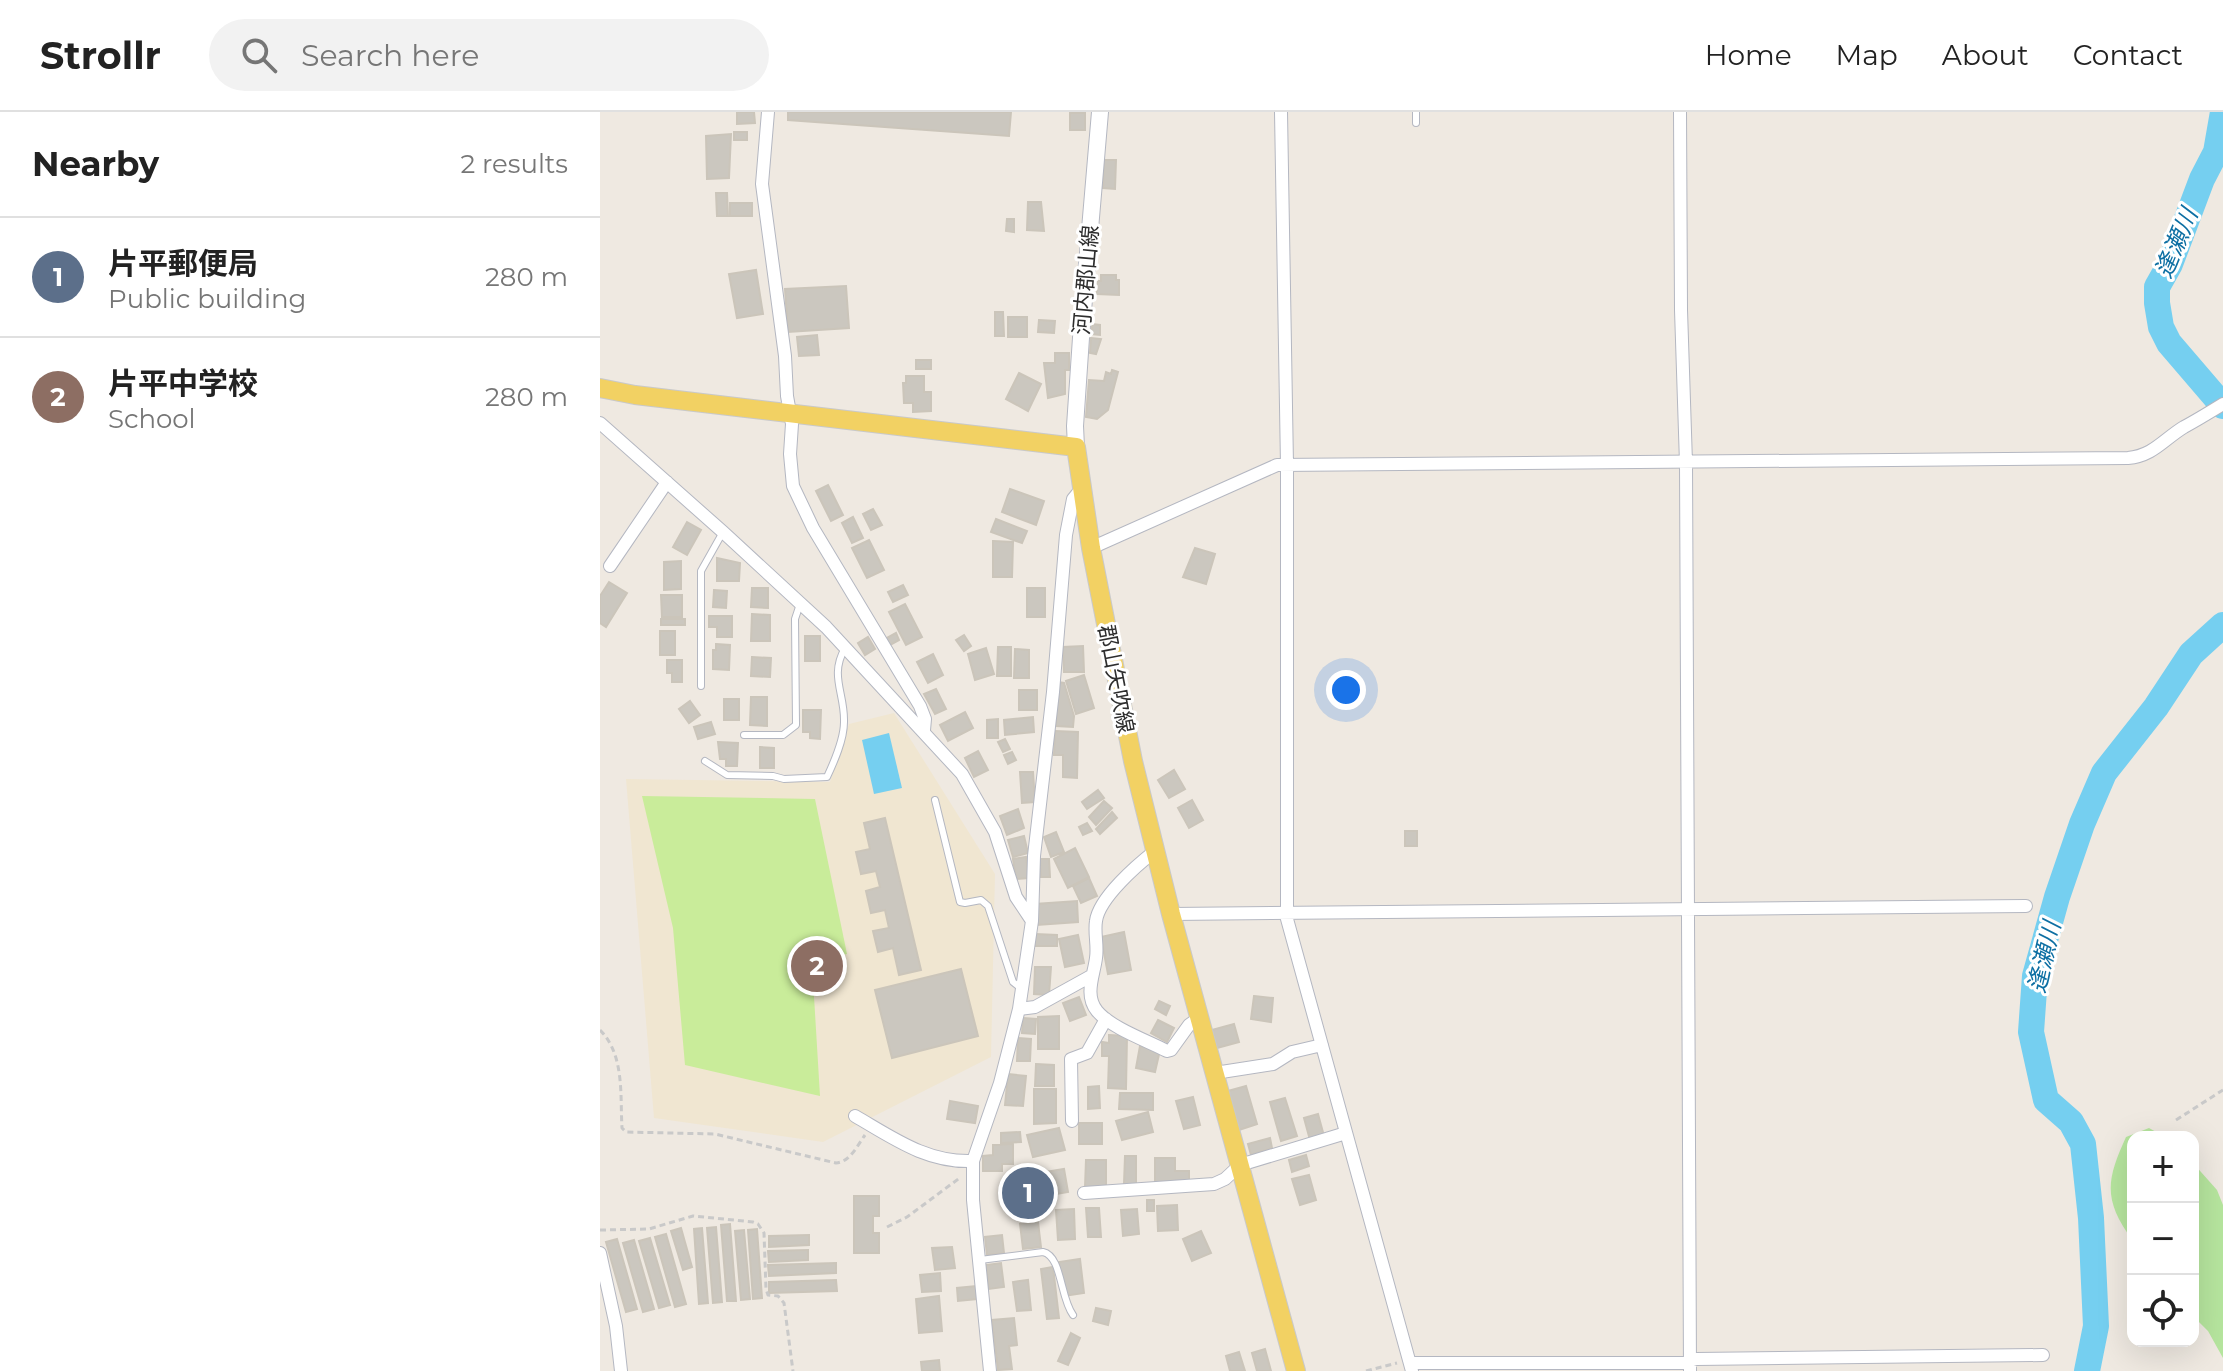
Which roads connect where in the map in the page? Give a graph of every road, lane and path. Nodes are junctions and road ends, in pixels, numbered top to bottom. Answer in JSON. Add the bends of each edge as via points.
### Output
{"nodes":[{"id":1,"x":768,"y":112,"type":"edge"},
{"id":2,"x":1100,"y":112,"type":"edge"},
{"id":3,"x":1281,"y":112,"type":"edge"},
{"id":4,"x":1416,"y":112,"type":"edge"},
{"id":5,"x":1680,"y":112,"type":"edge"},
{"id":6,"x":1416,"y":123,"type":"dead end"},
{"id":7,"x":600,"y":388,"type":"edge"},
{"id":8,"x":2223,"y":404,"type":"edge"},
{"id":9,"x":789,"y":413,"type":"junction"},
{"id":10,"x":600,"y":423,"type":"edge"},
{"id":11,"x":1076,"y":447,"type":"junction"},
{"id":12,"x":1686,"y":463,"type":"junction"},
{"id":13,"x":1287,"y":465,"type":"junction"},
{"id":14,"x":667,"y":482,"type":"junction"},
{"id":15,"x":1082,"y":488,"type":"junction"},
{"id":16,"x":723,"y":532,"type":"junction"},
{"id":17,"x":1091,"y":548,"type":"junction"},
{"id":18,"x":610,"y":566,"type":"dead end"},
{"id":19,"x":800,"y":604,"type":"junction"},
{"id":20,"x":845,"y":648,"type":"junction"},
{"id":21,"x":701,"y":686,"type":"dead end"},
{"id":22,"x":924,"y":730,"type":"junction"},
{"id":23,"x":744,"y":735,"type":"dead end"},
{"id":24,"x":705,"y":761,"type":"dead end"},
{"id":25,"x":935,"y":800,"type":"dead end"},
{"id":26,"x":1155,"y":851,"type":"junction"},
{"id":27,"x":2026,"y":906,"type":"dead end"},
{"id":28,"x":1686,"y":910,"type":"junction"},
{"id":29,"x":1286,"y":912,"type":"junction"},
{"id":30,"x":1171,"y":914,"type":"junction"},
{"id":31,"x":1032,"y":921,"type":"junction"},
{"id":32,"x":1091,"y":976,"type":"junction"},
{"id":33,"x":1022,"y":989,"type":"junction"},
{"id":34,"x":1019,"y":1009,"type":"junction"},
{"id":35,"x":1199,"y":1018,"type":"junction"},
{"id":36,"x":1106,"y":1019,"type":"junction"},
{"id":37,"x":600,"y":1030,"type":"edge"},
{"id":38,"x":1322,"y":1045,"type":"junction"},
{"id":39,"x":1215,"y":1073,"type":"junction"},
{"id":40,"x":2223,"y":1090,"type":"edge"},
{"id":41,"x":855,"y":1116,"type":"dead end"},
{"id":42,"x":2176,"y":1120,"type":"dead end"},
{"id":43,"x":1072,"y":1121,"type":"dead end"},
{"id":44,"x":871,"y":1125,"type":"junction"},
{"id":45,"x":1346,"y":1133,"type":"junction"},
{"id":46,"x":973,"y":1161,"type":"junction"},
{"id":47,"x":1240,"y":1165,"type":"junction"},
{"id":48,"x":973,"y":1177,"type":"junction"},
{"id":49,"x":1084,"y":1193,"type":"dead end"},
{"id":50,"x":887,"y":1227,"type":"dead end"},
{"id":51,"x":600,"y":1230,"type":"edge"},
{"id":52,"x":600,"y":1253,"type":"edge"},
{"id":53,"x":980,"y":1260,"type":"junction"},
{"id":54,"x":1073,"y":1315,"type":"dead end"},
{"id":55,"x":2043,"y":1355,"type":"dead end"},
{"id":56,"x":1690,"y":1366,"type":"edge"},
{"id":57,"x":1411,"y":1367,"type":"edge"},
{"id":58,"x":621,"y":1371,"type":"edge"},
{"id":59,"x":793,"y":1371,"type":"edge"},
{"id":60,"x":990,"y":1371,"type":"edge"},
{"id":61,"x":1296,"y":1371,"type":"edge"},
{"id":62,"x":1366,"y":1371,"type":"edge"}],
"edges":[{"from":1,"to":9,"type":"street","via":[[762,184]]},
{"from":2,"to":11,"type":"main road","name":"河内郡山線"},
{"from":3,"to":13,"type":"street"},
{"from":4,"to":6,"type":"lane"},
{"from":5,"to":12,"type":"street"},
{"from":7,"to":9,"type":"main road"},
{"from":8,"to":12,"type":"street","via":[[2161,446],[2128,458]]},
{"from":9,"to":11,"type":"main road"},
{"from":9,"to":22,"type":"street","via":[[798,499],[920,706]]},
{"from":10,"to":14,"type":"street"},
{"from":11,"to":15,"type":"main road","name":"郡山矢吹線"},
{"from":12,"to":13,"type":"street"},
{"from":12,"to":28,"type":"street"},
{"from":13,"to":17,"type":"street"},
{"from":13,"to":29,"type":"street"},
{"from":14,"to":16,"type":"street"},
{"from":14,"to":18,"type":"street"},
{"from":15,"to":17,"type":"main road","name":"郡山矢吹線"},
{"from":15,"to":31,"type":"street","via":[[1073,499],[1066,535]]},
{"from":16,"to":19,"type":"street"},
{"from":16,"to":21,"type":"lane","via":[[701,571]]},
{"from":17,"to":26,"type":"main road","name":"郡山矢吹線"},
{"from":19,"to":20,"type":"street"},
{"from":19,"to":23,"type":"lane","via":[[795,619],[796,725],[783,735]]},
{"from":20,"to":22,"type":"street"},
{"from":20,"to":24,"type":"lane","via":[[836,667],[844,724],[827,777],[727,775]]},
{"from":22,"to":31,"type":"street","via":[[979,803],[995,832],[1016,897]]},
{"from":25,"to":33,"type":"lane","via":[[960,902],[981,900],[988,906],[1013,982]]},
{"from":26,"to":30,"type":"main road","name":"郡山矢吹線"},
{"from":26,"to":32,"type":"street","via":[[1100,909]]},
{"from":27,"to":28,"type":"street"},
{"from":28,"to":29,"type":"street"},
{"from":28,"to":56,"type":"street"},
{"from":29,"to":30,"type":"street"},
{"from":29,"to":38,"type":"street"},
{"from":30,"to":35,"type":"main road","name":"郡山矢吹線"},
{"from":31,"to":33,"type":"street"},
{"from":32,"to":34,"type":"street","via":[[1035,1007]]},
{"from":32,"to":36,"type":"street","via":[[1093,1003]]},
{"from":33,"to":34,"type":"street"},
{"from":34,"to":46,"type":"street"},
{"from":35,"to":36,"type":"street","via":[[1167,1051]]},
{"from":35,"to":39,"type":"main road","name":"郡山矢吹線"},
{"from":36,"to":43,"type":"street","via":[[1087,1053],[1071,1059]]},
{"from":37,"to":44,"type":"path","via":[[618,1066],[626,1132],[715,1134],[842,1163]]},
{"from":38,"to":39,"type":"street","via":[[1292,1052],[1273,1064]]},
{"from":38,"to":45,"type":"street"},
{"from":39,"to":47,"type":"main road","name":"郡山矢吹線"},
{"from":40,"to":42,"type":"path"},
{"from":41,"to":44,"type":"street"},
{"from":44,"to":46,"type":"street","via":[[917,1152]]},
{"from":45,"to":47,"type":"street"},
{"from":45,"to":57,"type":"street"},
{"from":46,"to":48,"type":"street"},
{"from":47,"to":49,"type":"street","via":[[1214,1184]]},
{"from":47,"to":61,"type":"main road","name":"郡山矢吹線"},
{"from":48,"to":50,"type":"path","via":[[957,1178]]},
{"from":48,"to":53,"type":"street"},
{"from":51,"to":59,"type":"path","via":[[649,1229],[693,1216],[758,1224],[764,1233],[766,1289],[784,1303]]},
{"from":52,"to":58,"type":"street"},
{"from":53,"to":54,"type":"lane","via":[[1047,1252],[1055,1260],[1063,1299]]},
{"from":53,"to":60,"type":"street"},
{"from":55,"to":56,"type":"street"},
{"from":56,"to":57,"type":"street"},
{"from":57,"to":62,"type":"path","via":[[1398,1363]]}]}
